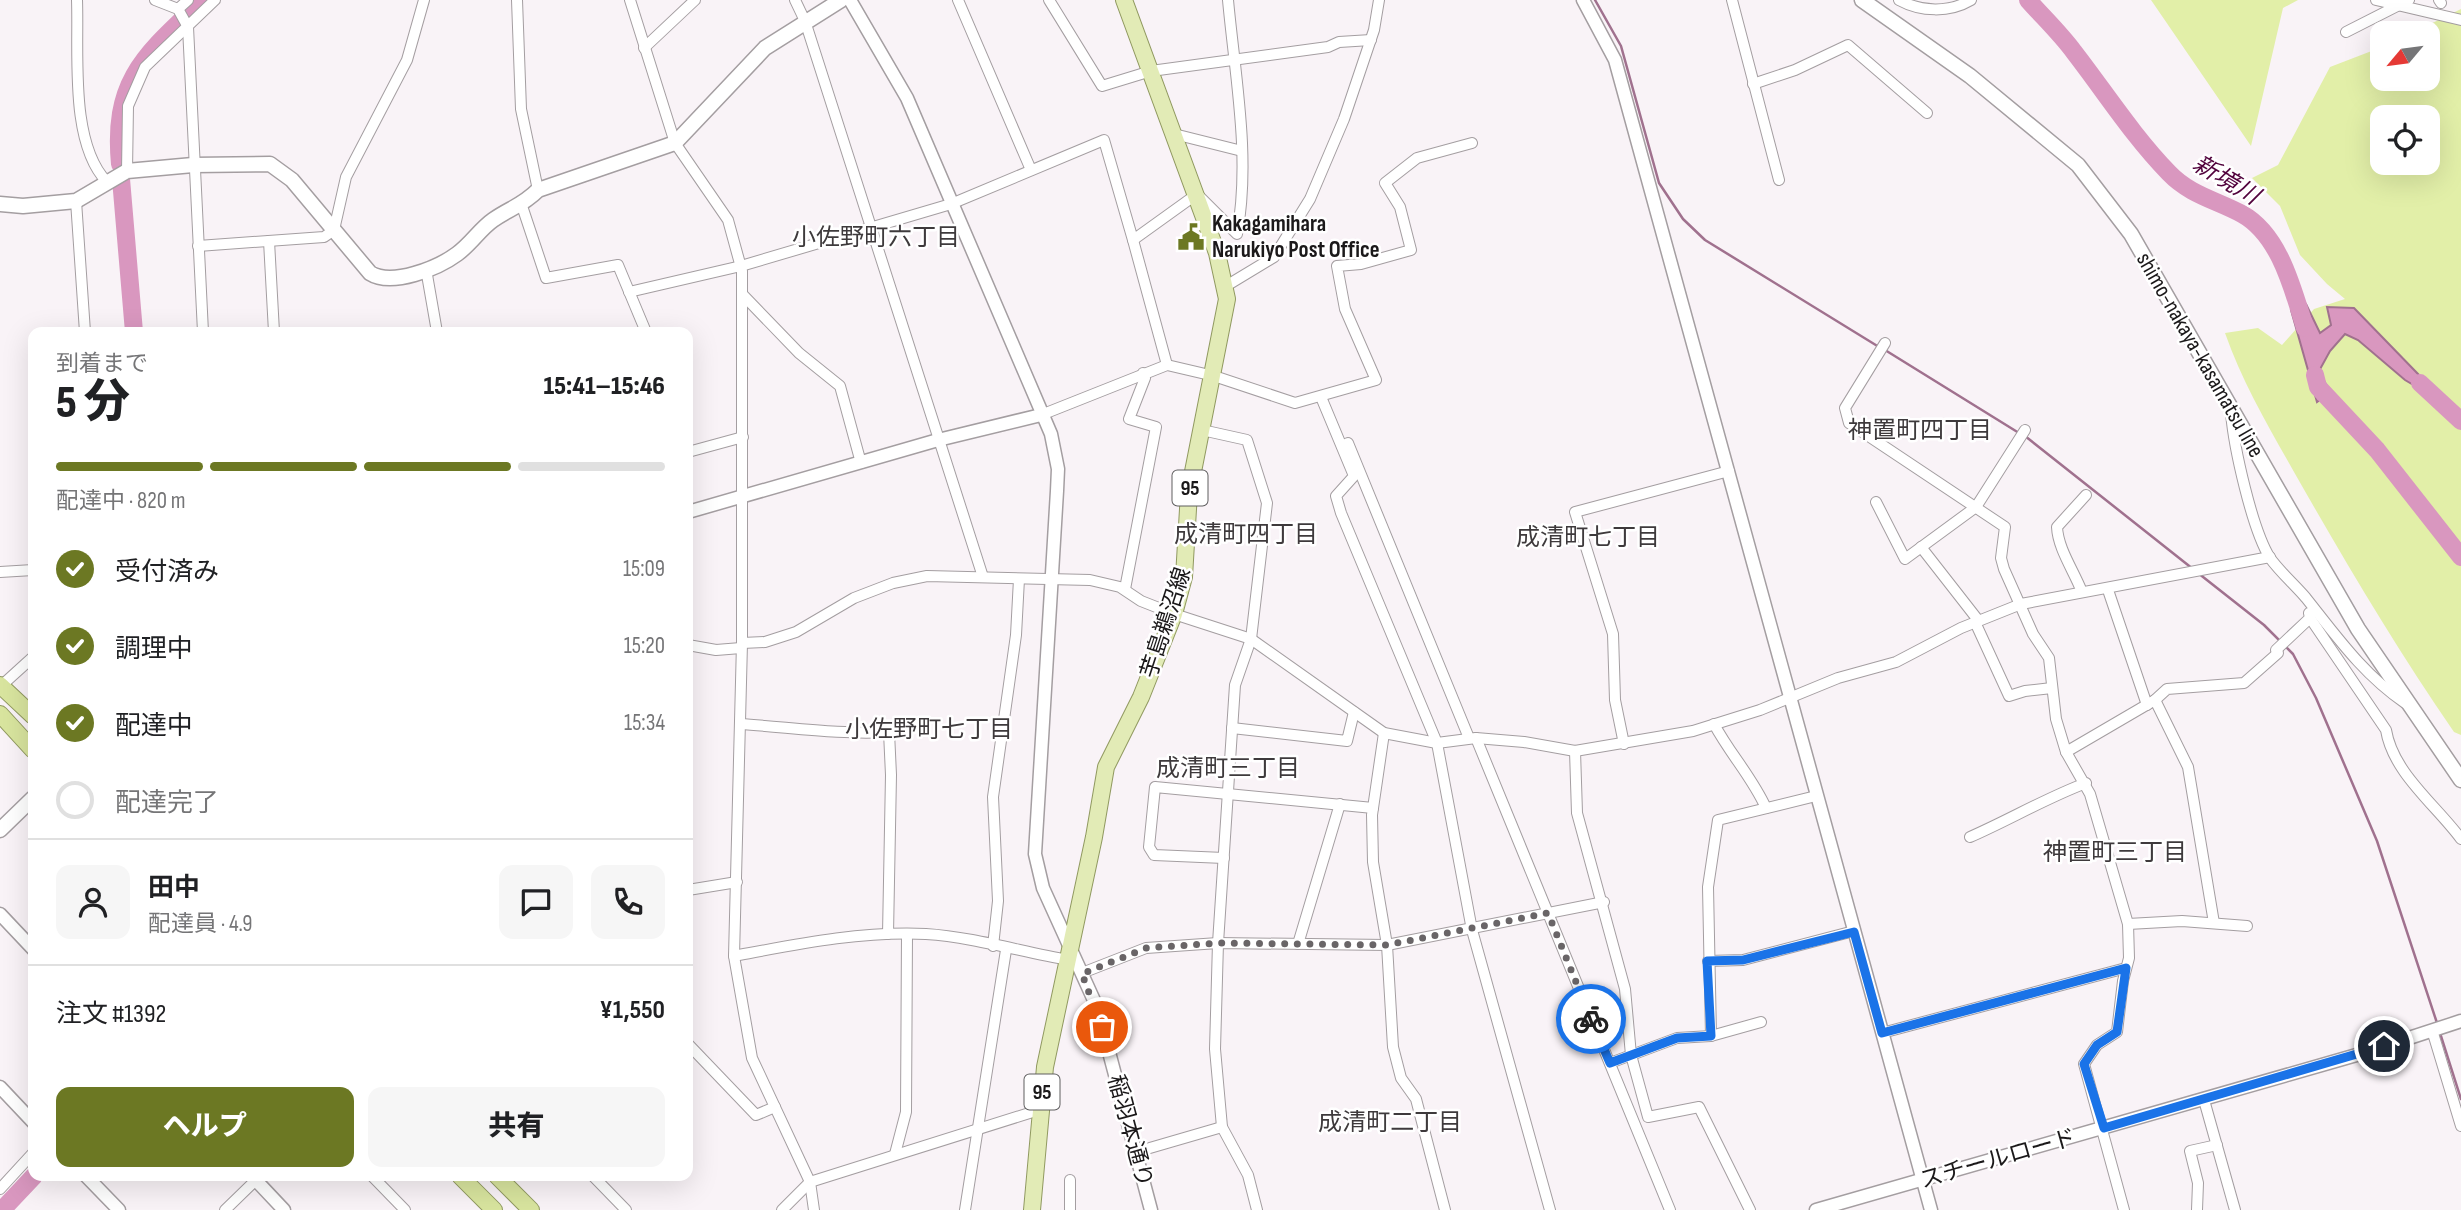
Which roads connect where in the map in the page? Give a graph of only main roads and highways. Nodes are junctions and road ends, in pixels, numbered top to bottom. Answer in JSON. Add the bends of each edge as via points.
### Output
{"nodes":[{"id":1,"x":841,"y":0,"type":"edge"},
{"id":2,"x":1124,"y":0,"type":"edge"},
{"id":3,"x":1862,"y":0,"type":"edge"},
{"id":4,"x":0,"y":204,"type":"edge"},
{"id":5,"x":1,"y":685,"type":"edge"},
{"id":6,"x":28,"y":711,"type":"edge"},
{"id":7,"x":0,"y":715,"type":"edge"},
{"id":8,"x":28,"y":745,"type":"edge"},
{"id":9,"x":2461,"y":780,"type":"edge"},
{"id":10,"x":28,"y":803,"type":"edge"},
{"id":11,"x":0,"y":830,"type":"edge"},
{"id":12,"x":465,"y":1181,"type":"edge"},
{"id":13,"x":503,"y":1181,"type":"edge"},
{"id":14,"x":494,"y":1210,"type":"edge"},
{"id":15,"x":531,"y":1210,"type":"edge"},
{"id":16,"x":1032,"y":1210,"type":"edge"}],
"edges":[{"from":1,"to":4,"type":"main road","via":[[765,48],[675,143],[538,190],[522,206],[487,225],[457,254],[426,269],[388,279],[376,277],[279,168],[257,162],[127,171],[76,201]]},
{"from":2,"to":16,"type":"main road","name":"芋島鵜沼線","number":"95","via":[[1197,194],[1227,299],[1189,492],[1188,563],[1174,614],[1141,697],[1106,767],[1039,1110]]},
{"from":3,"to":9,"type":"main road","name":"shimo-nakaya-kasamatsu line","via":[[1970,76],[2078,165],[2131,234],[2358,629]]},
{"from":5,"to":6,"type":"highway"},
{"from":7,"to":8,"type":"highway"},
{"from":10,"to":11,"type":"main road"},
{"from":12,"to":14,"type":"highway"},
{"from":13,"to":15,"type":"highway"}]}
